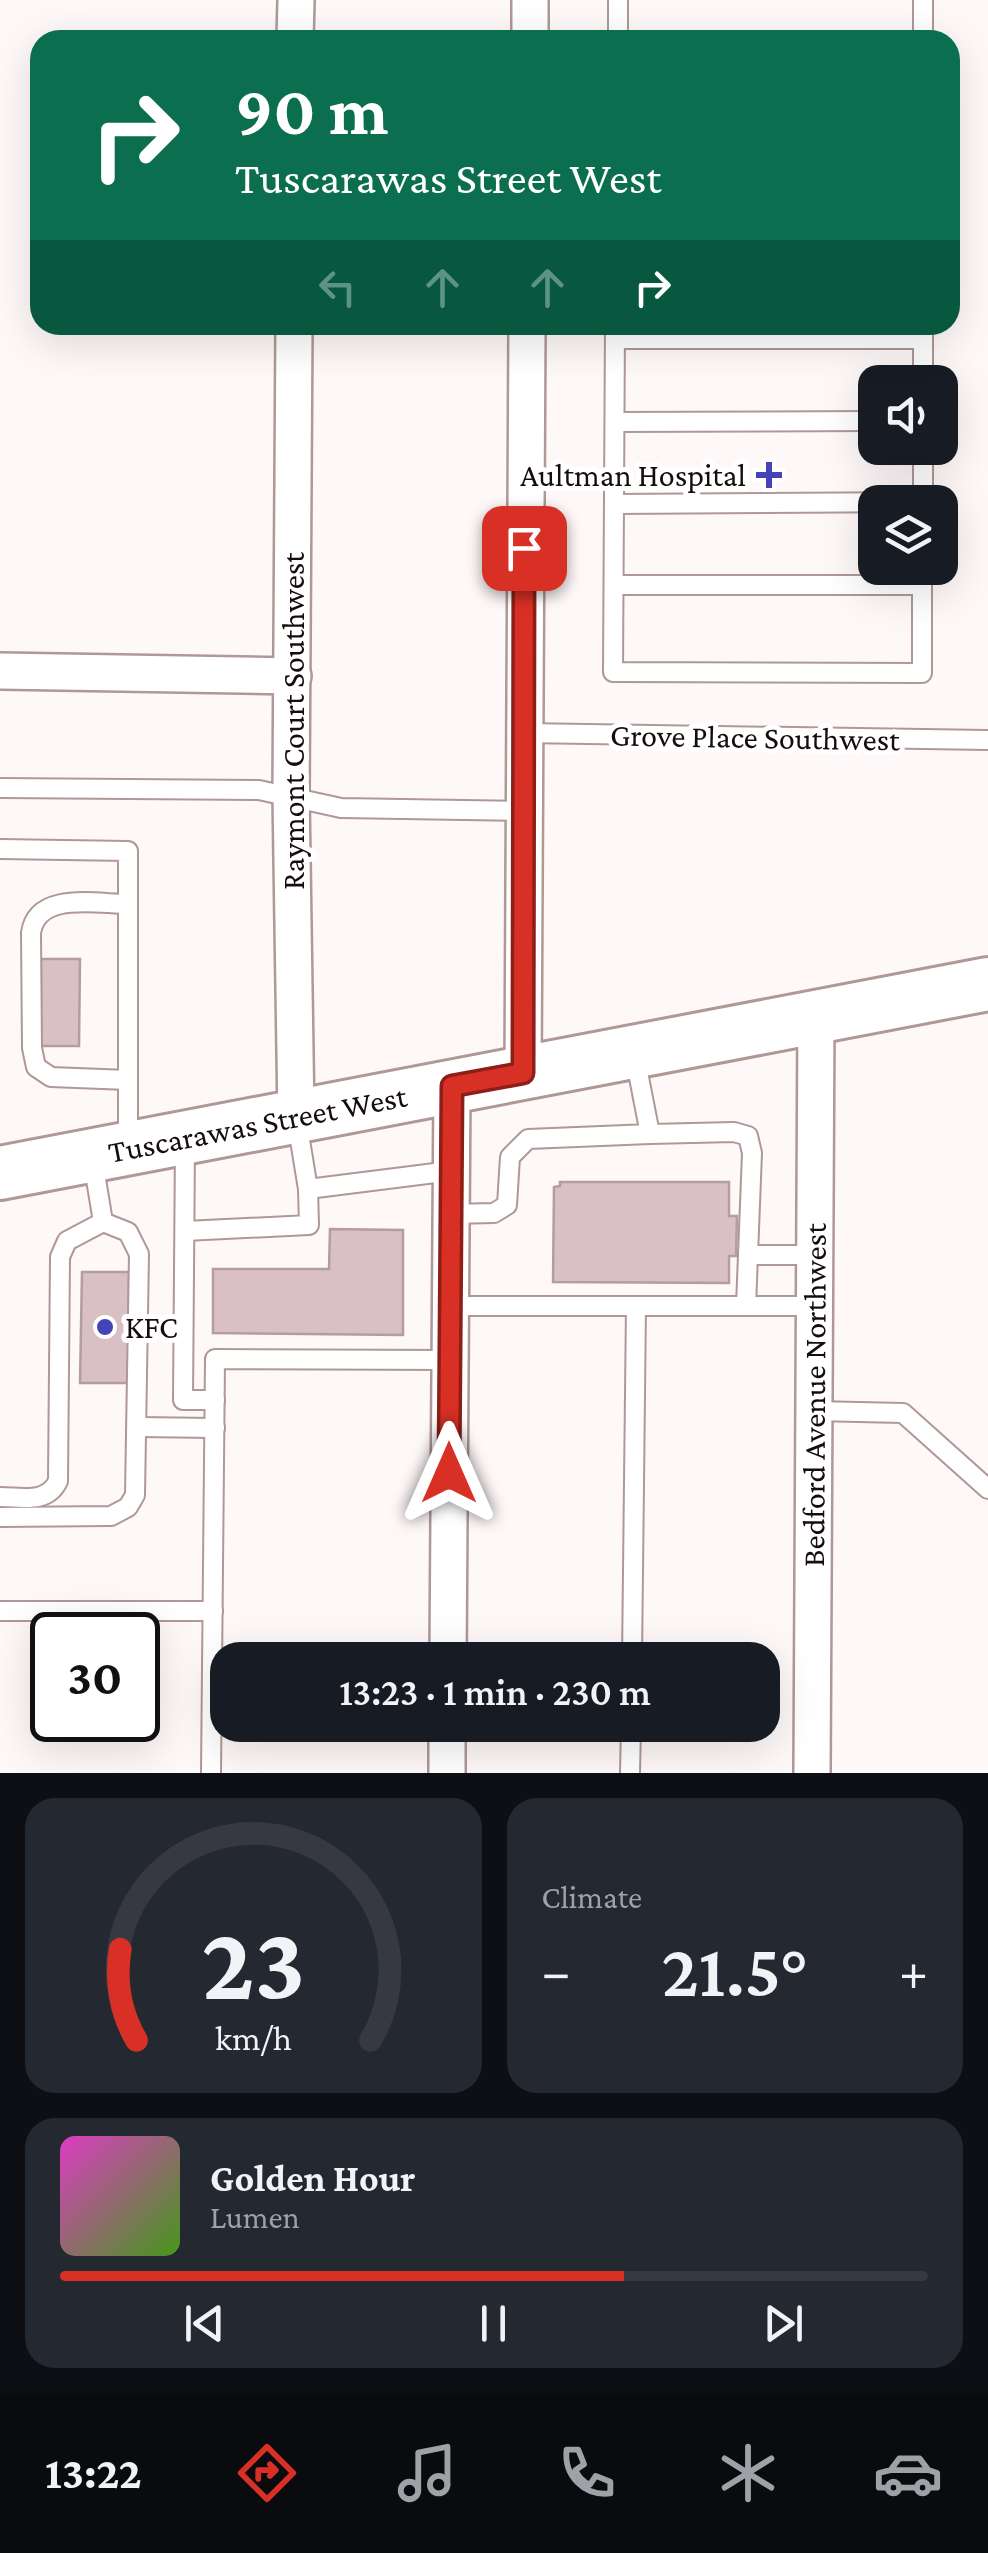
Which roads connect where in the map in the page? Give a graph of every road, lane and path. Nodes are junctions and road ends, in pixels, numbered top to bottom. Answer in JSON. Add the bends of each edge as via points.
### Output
{"nodes":[{"id":1,"x":296,"y":0,"type":"edge"},
{"id":2,"x":530,"y":0,"type":"edge"},
{"id":3,"x":618,"y":0,"type":"edge"},
{"id":4,"x":923,"y":0,"type":"edge"},
{"id":5,"x":296,"y":30,"type":"edge"},
{"id":6,"x":530,"y":30,"type":"edge"},
{"id":7,"x":618,"y":30,"type":"edge"},
{"id":8,"x":923,"y":30,"type":"edge"},
{"id":9,"x":294,"y":335,"type":"edge"},
{"id":10,"x":526,"y":335,"type":"edge"},
{"id":11,"x":615,"y":335,"type":"edge"},
{"id":12,"x":923,"y":335,"type":"edge"},
{"id":13,"x":922,"y":365,"type":"edge"},
{"id":14,"x":858,"y":420,"type":"edge"},
{"id":15,"x":614,"y":422,"type":"junction"},
{"id":16,"x":858,"y":502,"type":"edge"},
{"id":17,"x":614,"y":504,"type":"junction"},
{"id":18,"x":858,"y":578,"type":"edge"},
{"id":19,"x":922,"y":585,"type":"edge"},
{"id":20,"x":614,"y":586,"type":"junction"},
{"id":21,"x":0,"y":671,"type":"edge"},
{"id":22,"x":293,"y":676,"type":"junction"},
{"id":23,"x":522,"y":734,"type":"junction"},
{"id":24,"x":988,"y":740,"type":"edge"},
{"id":25,"x":0,"y":788,"type":"edge"},
{"id":26,"x":291,"y":794,"type":"junction"},
{"id":27,"x":522,"y":811,"type":"junction"},
{"id":28,"x":0,"y":849,"type":"edge"},
{"id":29,"x":128,"y":904,"type":"junction"},
{"id":30,"x":988,"y":984,"type":"edge"},
{"id":31,"x":816,"y":1017,"type":"junction"},
{"id":32,"x":634,"y":1052,"type":"junction"},
{"id":33,"x":523,"y":1073,"type":"junction"},
{"id":34,"x":128,"y":1080,"type":"junction"},
{"id":35,"x":452,"y":1086,"type":"junction"},
{"id":36,"x":296,"y":1117,"type":"junction"},
{"id":37,"x":650,"y":1134,"type":"junction"},
{"id":38,"x":186,"y":1137,"type":"junction"},
{"id":39,"x":110,"y":1152,"type":"junction"},
{"id":40,"x":451,"y":1171,"type":"junction"},
{"id":41,"x":0,"y":1172,"type":"edge"},
{"id":42,"x":308,"y":1189,"type":"junction"},
{"id":43,"x":451,"y":1214,"type":"junction"},
{"id":44,"x":103,"y":1222,"type":"junction"},
{"id":45,"x":184,"y":1231,"type":"junction"},
{"id":46,"x":748,"y":1255,"type":"junction"},
{"id":47,"x":814,"y":1255,"type":"junction"},
{"id":48,"x":450,"y":1306,"type":"junction"},
{"id":49,"x":636,"y":1306,"type":"junction"},
{"id":50,"x":746,"y":1306,"type":"junction"},
{"id":51,"x":814,"y":1306,"type":"junction"},
{"id":52,"x":450,"y":1360,"type":"junction"},
{"id":53,"x":215,"y":1400,"type":"junction"},
{"id":54,"x":814,"y":1411,"type":"junction"},
{"id":55,"x":138,"y":1421,"type":"junction"},
{"id":56,"x":215,"y":1428,"type":"junction"},
{"id":57,"x":988,"y":1488,"type":"edge"},
{"id":58,"x":0,"y":1497,"type":"edge"},
{"id":59,"x":0,"y":1517,"type":"edge"},
{"id":60,"x":0,"y":1611,"type":"edge"},
{"id":61,"x":213,"y":1611,"type":"junction"},
{"id":62,"x":448,"y":1642,"type":"edge"},
{"id":63,"x":632,"y":1642,"type":"edge"},
{"id":64,"x":448,"y":1742,"type":"edge"},
{"id":65,"x":631,"y":1742,"type":"edge"},
{"id":66,"x":211,"y":1773,"type":"edge"},
{"id":67,"x":447,"y":1773,"type":"edge"},
{"id":68,"x":630,"y":1773,"type":"edge"},
{"id":69,"x":812,"y":1773,"type":"edge"}],
"edges":[{"from":1,"to":5,"type":"street"},
{"from":2,"to":6,"type":"street"},
{"from":3,"to":7,"type":"lane"},
{"from":4,"to":8,"type":"lane"},
{"from":9,"to":22,"type":"street","name":"Raymont Court Southwest"},
{"from":10,"to":23,"type":"street"},
{"from":11,"to":15,"type":"lane"},
{"from":12,"to":13,"type":"lane"},
{"from":14,"to":15,"type":"lane"},
{"from":15,"to":17,"type":"lane"},
{"from":16,"to":17,"type":"lane"},
{"from":17,"to":20,"type":"lane"},
{"from":18,"to":20,"type":"lane"},
{"from":19,"to":20,"type":"lane","via":[[922,673],[613,672]]},
{"from":21,"to":22,"type":"street"},
{"from":22,"to":26,"type":"street","name":"Raymont Court Southwest"},
{"from":23,"to":24,"type":"lane","name":"Grove Place Southwest"},
{"from":23,"to":27,"type":"street"},
{"from":25,"to":26,"type":"lane"},
{"from":26,"to":27,"type":"lane","via":[[341,808]]},
{"from":26,"to":36,"type":"street","name":"Raymont Court Southwest"},
{"from":27,"to":33,"type":"street"},
{"from":28,"to":29,"type":"lane","via":[[128,851]]},
{"from":29,"to":34,"type":"lane"},
{"from":29,"to":34,"type":"lane","via":[[50,906],[35,916],[31,933],[36,1067],[52,1077]]},
{"from":30,"to":31,"type":"main road","name":"Tuscarawas Street West"},
{"from":31,"to":32,"type":"main road","name":"Tuscarawas Street West"},
{"from":31,"to":47,"type":"street","name":"Bedford Avenue Northwest"},
{"from":32,"to":33,"type":"main road","name":"Tuscarawas Street West"},
{"from":32,"to":37,"type":"lane"},
{"from":33,"to":35,"type":"main road","name":"Tuscarawas Street West"},
{"from":34,"to":39,"type":"lane"},
{"from":35,"to":36,"type":"main road","name":"Tuscarawas Street West"},
{"from":35,"to":40,"type":"street"},
{"from":36,"to":38,"type":"main road","name":"Tuscarawas Street West"},
{"from":36,"to":42,"type":"lane"},
{"from":37,"to":43,"type":"lane","via":[[528,1140],[510,1158],[508,1205]]},
{"from":37,"to":46,"type":"lane","via":[[748,1136]]},
{"from":38,"to":39,"type":"main road","name":"Tuscarawas Street West"},
{"from":38,"to":45,"type":"lane"},
{"from":39,"to":41,"type":"main road","name":"Tuscarawas Street West"},
{"from":39,"to":44,"type":"lane"},
{"from":40,"to":42,"type":"lane"},
{"from":40,"to":43,"type":"street"},
{"from":42,"to":45,"type":"lane","via":[[309,1225]]},
{"from":43,"to":48,"type":"street"},
{"from":44,"to":55,"type":"lane","via":[[128,1232],[138,1254]]},
{"from":44,"to":58,"type":"lane","via":[[67,1241],[60,1257],[56,1485],[39,1497]]},
{"from":45,"to":53,"type":"lane","via":[[183,1400]]},
{"from":46,"to":47,"type":"lane"},
{"from":46,"to":50,"type":"lane"},
{"from":47,"to":51,"type":"street","name":"Bedford Avenue Northwest"},
{"from":48,"to":49,"type":"lane"},
{"from":48,"to":52,"type":"street"},
{"from":49,"to":50,"type":"lane"},
{"from":49,"to":63,"type":"lane"},
{"from":50,"to":51,"type":"lane"},
{"from":51,"to":54,"type":"street","name":"Bedford Avenue Northwest"},
{"from":52,"to":53,"type":"lane","via":[[215,1359]]},
{"from":52,"to":62,"type":"street"},
{"from":53,"to":56,"type":"lane"},
{"from":54,"to":57,"type":"lane","via":[[903,1412]]},
{"from":54,"to":69,"type":"street","name":"Bedford Avenue Northwest"},
{"from":55,"to":56,"type":"lane"},
{"from":55,"to":59,"type":"lane","via":[[136,1489],[128,1507],[111,1516]]},
{"from":56,"to":61,"type":"lane"},
{"from":60,"to":61,"type":"lane"},
{"from":61,"to":66,"type":"lane"},
{"from":64,"to":67,"type":"street"},
{"from":65,"to":68,"type":"lane"}]}
